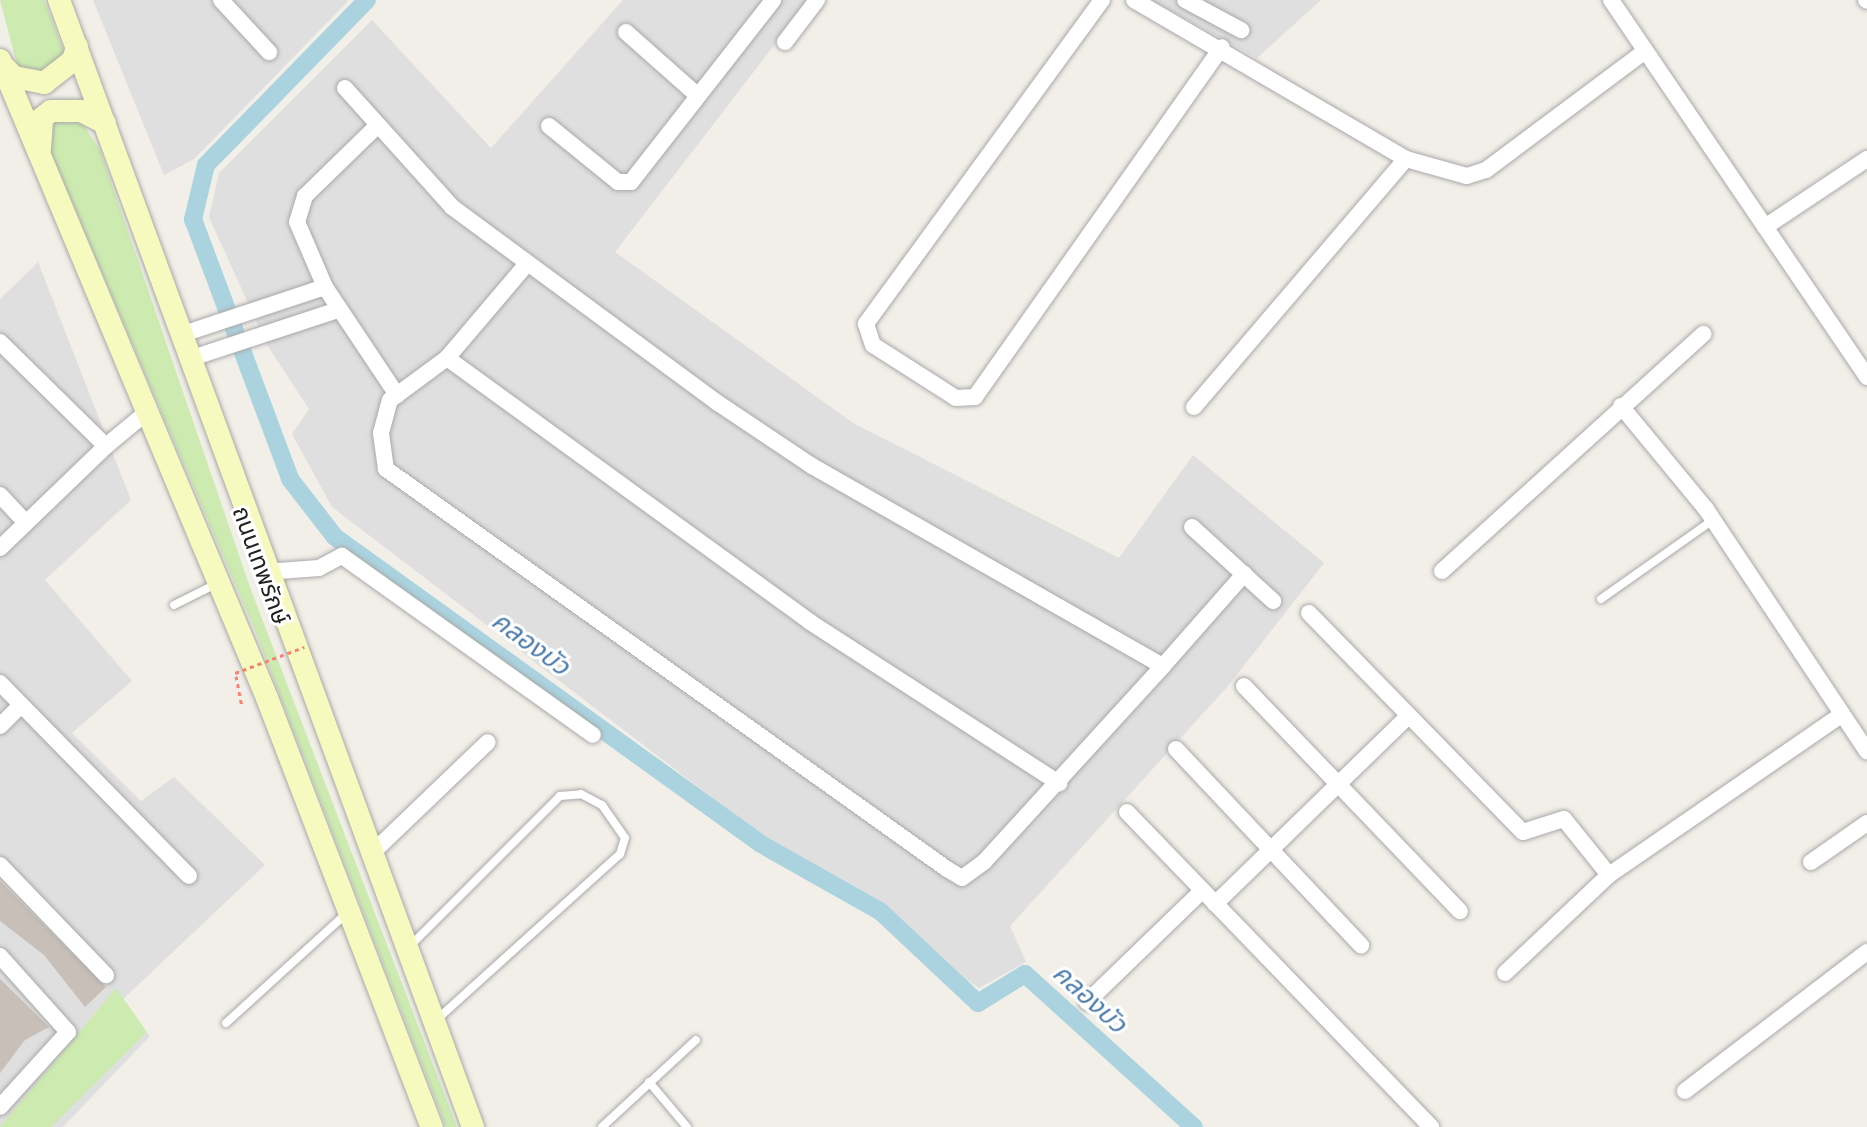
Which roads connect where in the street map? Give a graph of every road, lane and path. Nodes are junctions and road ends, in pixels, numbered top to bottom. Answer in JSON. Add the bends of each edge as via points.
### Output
{"nodes":[{"id":1,"x":59,"y":0,"type":"edge"},
{"id":2,"x":221,"y":0,"type":"edge"},
{"id":3,"x":773,"y":0,"type":"edge"},
{"id":4,"x":817,"y":0,"type":"edge"},
{"id":5,"x":1102,"y":0,"type":"edge"},
{"id":6,"x":1134,"y":0,"type":"edge"},
{"id":7,"x":1185,"y":0,"type":"edge"},
{"id":8,"x":1611,"y":0,"type":"edge"},
{"id":9,"x":1241,"y":30,"type":"dead end"},
{"id":10,"x":626,"y":32,"type":"dead end"},
{"id":11,"x":785,"y":42,"type":"dead end"},
{"id":12,"x":77,"y":47,"type":"junction"},
{"id":13,"x":1222,"y":47,"type":"junction"},
{"id":14,"x":1645,"y":51,"type":"junction"},
{"id":15,"x":269,"y":52,"type":"dead end"},
{"id":16,"x":1,"y":62,"type":"edge"},
{"id":17,"x":345,"y":88,"type":"dead end"},
{"id":18,"x":698,"y":96,"type":"junction"},
{"id":19,"x":105,"y":123,"type":"junction"},
{"id":20,"x":378,"y":125,"type":"junction"},
{"id":21,"x":549,"y":126,"type":"dead end"},
{"id":22,"x":40,"y":158,"type":"junction"},
{"id":23,"x":1406,"y":159,"type":"junction"},
{"id":24,"x":1867,"y":159,"type":"edge"},
{"id":25,"x":1765,"y":227,"type":"junction"},
{"id":26,"x":525,"y":266,"type":"junction"},
{"id":27,"x":325,"y":287,"type":"junction"},
{"id":28,"x":338,"y":310,"type":"junction"},
{"id":29,"x":1703,"y":334,"type":"dead end"},
{"id":30,"x":180,"y":335,"type":"junction"},
{"id":31,"x":0,"y":342,"type":"edge"},
{"id":32,"x":447,"y":358,"type":"junction"},
{"id":33,"x":189,"y":359,"type":"junction"},
{"id":34,"x":1867,"y":377,"type":"edge"},
{"id":35,"x":397,"y":395,"type":"junction"},
{"id":36,"x":1621,"y":406,"type":"junction"},
{"id":37,"x":1194,"y":407,"type":"dead end"},
{"id":38,"x":147,"y":412,"type":"junction"},
{"id":39,"x":106,"y":446,"type":"junction"},
{"id":40,"x":0,"y":495,"type":"edge"},
{"id":41,"x":1714,"y":520,"type":"junction"},
{"id":42,"x":26,"y":523,"type":"junction"},
{"id":43,"x":1192,"y":527,"type":"dead end"},
{"id":44,"x":0,"y":548,"type":"edge"},
{"id":45,"x":1442,"y":571,"type":"dead end"},
{"id":46,"x":265,"y":572,"type":"junction"},
{"id":47,"x":1244,"y":574,"type":"junction"},
{"id":48,"x":217,"y":584,"type":"junction"},
{"id":49,"x":1601,"y":599,"type":"dead end"},
{"id":50,"x":1273,"y":601,"type":"dead end"},
{"id":51,"x":174,"y":605,"type":"dead end"},
{"id":52,"x":1309,"y":613,"type":"dead end"},
{"id":53,"x":304,"y":647,"type":"dead end"},
{"id":54,"x":1163,"y":666,"type":"junction"},
{"id":55,"x":0,"y":683,"type":"edge"},
{"id":56,"x":1244,"y":686,"type":"dead end"},
{"id":57,"x":21,"y":705,"type":"junction"},
{"id":58,"x":242,"y":706,"type":"dead end"},
{"id":59,"x":1842,"y":714,"type":"junction"},
{"id":60,"x":1408,"y":716,"type":"junction"},
{"id":61,"x":0,"y":726,"type":"edge"},
{"id":62,"x":593,"y":735,"type":"dead end"},
{"id":63,"x":488,"y":742,"type":"dead end"},
{"id":64,"x":1176,"y":749,"type":"dead end"},
{"id":65,"x":1867,"y":751,"type":"edge"},
{"id":66,"x":1059,"y":783,"type":"junction"},
{"id":67,"x":1337,"y":783,"type":"junction"},
{"id":68,"x":1127,"y":812,"type":"dead end"},
{"id":69,"x":1867,"y":823,"type":"edge"},
{"id":70,"x":1270,"y":850,"type":"junction"},
{"id":71,"x":370,"y":855,"type":"junction"},
{"id":72,"x":1811,"y":862,"type":"dead end"},
{"id":73,"x":0,"y":865,"type":"edge"},
{"id":74,"x":1609,"y":875,"type":"junction"},
{"id":75,"x":189,"y":876,"type":"dead end"},
{"id":76,"x":1202,"y":891,"type":"junction"},
{"id":77,"x":1215,"y":904,"type":"junction"},
{"id":78,"x":1460,"y":911,"type":"dead end"},
{"id":79,"x":349,"y":912,"type":"junction"},
{"id":80,"x":1361,"y":945,"type":"dead end"},
{"id":81,"x":406,"y":950,"type":"junction"},
{"id":82,"x":1867,"y":952,"type":"edge"},
{"id":83,"x":0,"y":956,"type":"edge"},
{"id":84,"x":1505,"y":973,"type":"dead end"},
{"id":85,"x":106,"y":975,"type":"dead end"},
{"id":86,"x":1087,"y":1002,"type":"dead end"},
{"id":87,"x":435,"y":1021,"type":"junction"},
{"id":88,"x":226,"y":1023,"type":"dead end"},
{"id":89,"x":696,"y":1040,"type":"dead end"},
{"id":90,"x":649,"y":1082,"type":"junction"},
{"id":91,"x":1685,"y":1091,"type":"dead end"},
{"id":92,"x":0,"y":1107,"type":"edge"},
{"id":93,"x":432,"y":1127,"type":"edge"},
{"id":94,"x":473,"y":1127,"type":"edge"},
{"id":95,"x":602,"y":1127,"type":"edge"},
{"id":96,"x":687,"y":1127,"type":"edge"},
{"id":97,"x":1431,"y":1127,"type":"edge"}],
"edges":[{"from":1,"to":12,"type":"main road","name":"ถนนเทพรักษ์"},
{"from":2,"to":15,"type":"street"},
{"from":3,"to":18,"type":"street"},
{"from":4,"to":11,"type":"street"},
{"from":5,"to":13,"type":"street","via":[[866,324],[873,345],[956,398],[975,397]]},
{"from":6,"to":13,"type":"street"},
{"from":7,"to":9,"type":"street"},
{"from":8,"to":14,"type":"street"},
{"from":10,"to":18,"type":"street"},
{"from":12,"to":16,"type":"main road","via":[[73,60],[44,83],[14,77]]},
{"from":12,"to":19,"type":"main road","name":"ถนนเทพรักษ์"},
{"from":13,"to":23,"type":"street"},
{"from":14,"to":23,"type":"street","via":[[1486,170],[1442,173]]},
{"from":14,"to":25,"type":"street"},
{"from":16,"to":22,"type":"main road","name":"ถนนเทพรักษ์"},
{"from":17,"to":20,"type":"street"},
{"from":18,"to":21,"type":"street","via":[[624,184]]},
{"from":19,"to":22,"type":"main road","via":[[81,111],[51,111],[39,132]]},
{"from":19,"to":30,"type":"main road","name":"ถนนเทพรักษ์"},
{"from":20,"to":26,"type":"street","via":[[452,207]]},
{"from":20,"to":27,"type":"street","via":[[300,202],[297,222]]},
{"from":22,"to":38,"type":"main road","name":"ถนนเทพรักษ์"},
{"from":23,"to":37,"type":"street"},
{"from":24,"to":25,"type":"street"},
{"from":25,"to":34,"type":"street"},
{"from":26,"to":32,"type":"street"},
{"from":26,"to":54,"type":"street","via":[[812,466]]},
{"from":27,"to":28,"type":"street"},
{"from":27,"to":30,"type":"street"},
{"from":28,"to":33,"type":"street","via":[[268,328]]},
{"from":28,"to":35,"type":"street"},
{"from":29,"to":36,"type":"street"},
{"from":30,"to":33,"type":"main road","name":"ถนนเทพรักษ์"},
{"from":31,"to":39,"type":"street"},
{"from":32,"to":35,"type":"street"},
{"from":32,"to":66,"type":"street","via":[[810,622]]},
{"from":33,"to":46,"type":"main road","name":"ถนนเทพรักษ์"},
{"from":35,"to":66,"type":"street","via":[[381,433],[386,469],[396,482],[962,878]]},
{"from":36,"to":41,"type":"street"},
{"from":36,"to":45,"type":"street"},
{"from":38,"to":39,"type":"street"},
{"from":38,"to":48,"type":"main road","name":"ถนนเทพรักษ์"},
{"from":39,"to":42,"type":"street"},
{"from":40,"to":42,"type":"street"},
{"from":41,"to":49,"type":"lane"},
{"from":41,"to":59,"type":"street"},
{"from":42,"to":44,"type":"street"},
{"from":43,"to":47,"type":"street"},
{"from":46,"to":62,"type":"street","via":[[319,568],[342,556]]},
{"from":46,"to":71,"type":"main road","name":"ถนนเทพรักษ์"},
{"from":47,"to":50,"type":"street"},
{"from":47,"to":54,"type":"street"},
{"from":48,"to":51,"type":"lane"},
{"from":48,"to":79,"type":"main road","name":"ถนนเทพรักษ์"},
{"from":52,"to":60,"type":"street"},
{"from":53,"to":58,"type":"path","bridge":true,"via":[[235,673]]},
{"from":54,"to":66,"type":"street"},
{"from":55,"to":57,"type":"street"},
{"from":56,"to":67,"type":"street"},
{"from":57,"to":61,"type":"street"},
{"from":57,"to":75,"type":"street"},
{"from":59,"to":65,"type":"street"},
{"from":59,"to":74,"type":"street"},
{"from":60,"to":67,"type":"street"},
{"from":60,"to":74,"type":"street","via":[[1523,832],[1564,819]]},
{"from":63,"to":71,"type":"street"},
{"from":64,"to":70,"type":"street"},
{"from":67,"to":70,"type":"street"},
{"from":67,"to":78,"type":"street"},
{"from":68,"to":76,"type":"street"},
{"from":69,"to":72,"type":"street"},
{"from":70,"to":77,"type":"street"},
{"from":70,"to":80,"type":"street"},
{"from":71,"to":81,"type":"main road","name":"ถนนเทพรักษ์"},
{"from":73,"to":85,"type":"street"},
{"from":74,"to":84,"type":"street"},
{"from":76,"to":77,"type":"street"},
{"from":76,"to":86,"type":"street"},
{"from":77,"to":97,"type":"street"},
{"from":79,"to":88,"type":"lane"},
{"from":79,"to":93,"type":"main road","name":"ถนนเทพรักษ์"},
{"from":81,"to":87,"type":"main road","name":"ถนนเทพรักษ์"},
{"from":81,"to":87,"type":"lane","via":[[560,796],[581,794],[602,805],[625,838],[620,854]]},
{"from":82,"to":91,"type":"street"},
{"from":83,"to":92,"type":"street","via":[[68,1032]]},
{"from":87,"to":94,"type":"main road","name":"ถนนเทพรักษ์"},
{"from":89,"to":90,"type":"lane"},
{"from":90,"to":95,"type":"lane"},
{"from":90,"to":96,"type":"lane"}]}
